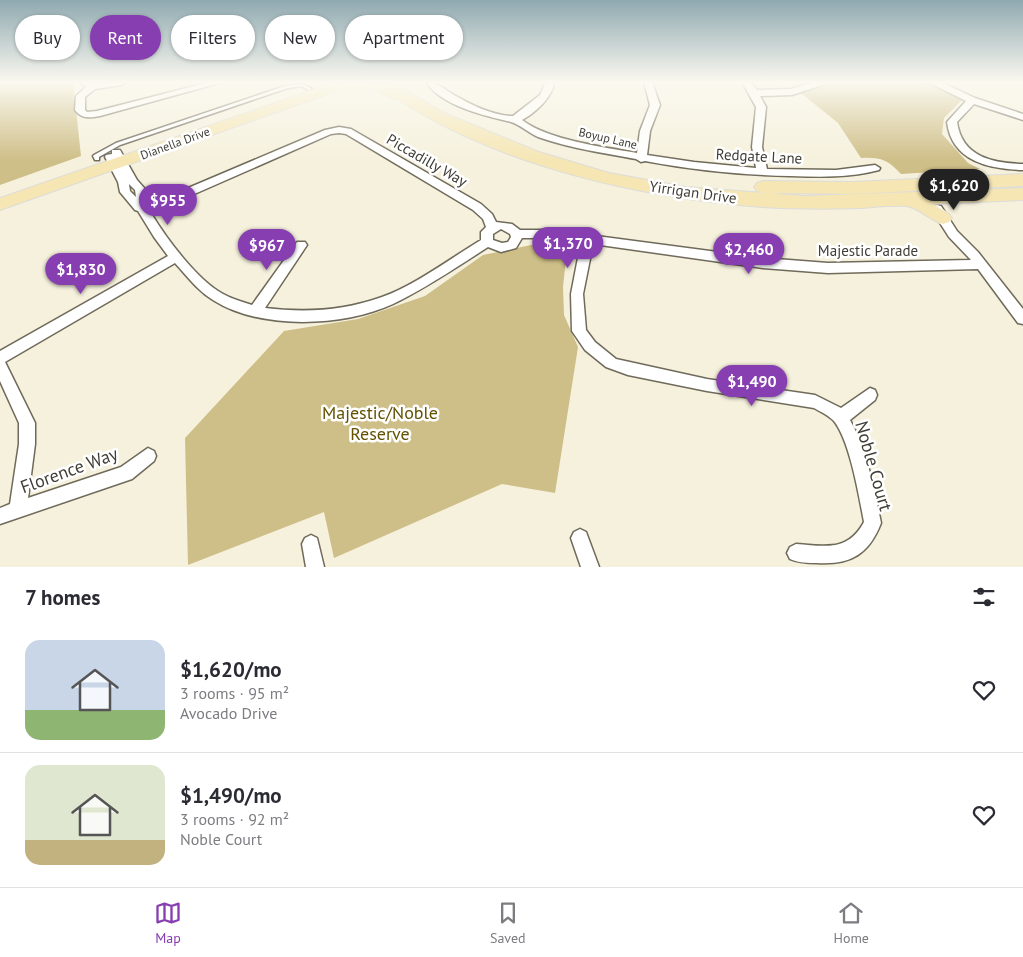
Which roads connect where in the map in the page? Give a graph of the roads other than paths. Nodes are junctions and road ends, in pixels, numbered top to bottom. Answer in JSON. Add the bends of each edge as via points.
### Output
{"nodes":[{"id":1,"x":80,"y":108,"type":"edge"},
{"id":2,"x":118,"y":108,"type":"edge"},
{"id":3,"x":258,"y":108,"type":"edge"},
{"id":4,"x":266,"y":108,"type":"edge"},
{"id":5,"x":416,"y":108,"type":"edge"},
{"id":6,"x":423,"y":108,"type":"edge"},
{"id":7,"x":448,"y":108,"type":"edge"},
{"id":8,"x":475,"y":108,"type":"edge"},
{"id":9,"x":532,"y":108,"type":"edge"},
{"id":10,"x":654,"y":108,"type":"edge"},
{"id":11,"x":762,"y":108,"type":"edge"},
{"id":12,"x":964,"y":108,"type":"edge"},
{"id":13,"x":997,"y":108,"type":"edge"},
{"id":14,"x":434,"y":115,"type":"junction"},
{"id":15,"x":1023,"y":117,"type":"edge"},
{"id":16,"x":515,"y":119,"type":"junction"},
{"id":17,"x":641,"y":159,"type":"junction"},
{"id":18,"x":111,"y":163,"type":"junction"},
{"id":19,"x":1023,"y":167,"type":"edge"},
{"id":20,"x":875,"y":168,"type":"dead end"},
{"id":21,"x":763,"y":173,"type":"junction"},
{"id":22,"x":1023,"y":180,"type":"edge"},
{"id":23,"x":0,"y":192,"type":"edge"},
{"id":24,"x":923,"y":193,"type":"junction"},
{"id":25,"x":1023,"y":194,"type":"edge"},
{"id":26,"x":0,"y":204,"type":"edge"},
{"id":27,"x":143,"y":209,"type":"junction"},
{"id":28,"x":943,"y":218,"type":"joint"},
{"id":29,"x":492,"y":228,"type":"junction"},
{"id":30,"x":517,"y":234,"type":"junction"},
{"id":31,"x":588,"y":239,"type":"junction"},
{"id":32,"x":488,"y":242,"type":"junction"},
{"id":33,"x":301,"y":246,"type":"dead end"},
{"id":34,"x":176,"y":257,"type":"junction"},
{"id":35,"x":978,"y":260,"type":"junction"},
{"id":36,"x":255,"y":312,"type":"junction"},
{"id":37,"x":1023,"y":319,"type":"edge"},
{"id":38,"x":0,"y":358,"type":"edge"},
{"id":39,"x":0,"y":366,"type":"edge"},
{"id":40,"x":870,"y":395,"type":"dead end"},
{"id":41,"x":840,"y":418,"type":"junction"},
{"id":42,"x":148,"y":456,"type":"dead end"},
{"id":43,"x":18,"y":509,"type":"junction"},
{"id":44,"x":0,"y":516,"type":"edge"},
{"id":45,"x":580,"y":538,"type":"dead end"},
{"id":46,"x":311,"y":544,"type":"dead end"},
{"id":47,"x":796,"y":553,"type":"dead end"},
{"id":48,"x":315,"y":567,"type":"edge"},
{"id":49,"x":590,"y":567,"type":"edge"}],
"edges":[{"from":1,"to":2,"type":"street","via":[[84,115]]},
{"from":3,"to":18,"type":"main road","name":"Dianella Drive"},
{"from":4,"to":18,"type":"main road","name":"Dianella Drive"},
{"from":5,"to":14,"type":"main road"},
{"from":6,"to":14,"type":"main road","name":"Yirrigan Drive"},
{"from":7,"to":24,"type":"main road","name":"Yirrigan Drive","via":[[497,130],[575,157],[643,172],[712,183],[775,188]]},
{"from":8,"to":16,"type":"street","via":[[499,119]]},
{"from":9,"to":16,"type":"street"},
{"from":10,"to":17,"type":"street","via":[[645,131]]},
{"from":11,"to":21,"type":"street","via":[[756,147]]},
{"from":12,"to":19,"type":"street","via":[[952,122],[952,134],[971,156],[993,166]]},
{"from":13,"to":15,"type":"street"},
{"from":14,"to":24,"type":"main road","name":"Yirrigan Drive","via":[[534,157],[665,189],[777,202]]},
{"from":16,"to":17,"type":"street","name":"Boyup Lane","via":[[530,130],[556,139]]},
{"from":17,"to":21,"type":"street","name":"Redgate Lane","via":[[731,172]]},
{"from":18,"to":23,"type":"main road","name":"Dianella Drive"},
{"from":18,"to":26,"type":"main road","name":"Dianella Drive"},
{"from":18,"to":27,"type":"street","via":[[127,195]]},
{"from":20,"to":21,"type":"street","name":"Redgate Lane","via":[[854,174]]},
{"from":22,"to":24,"type":"main road","name":"Yirrigan Drive"},
{"from":24,"to":25,"type":"main road","name":"Yirrigan Drive"},
{"from":24,"to":28,"type":"main road"},
{"from":24,"to":35,"type":"street","via":[[967,236]]},
{"from":27,"to":29,"type":"street","name":"Piccadilly Way","via":[[322,134],[339,130],[348,131],[477,207],[488,217]]},
{"from":27,"to":34,"type":"street"},
{"from":28,"to":35,"type":"street","via":[[953,234]]},
{"from":29,"to":30,"type":"street","via":[[507,226]]},
{"from":29,"to":32,"type":"street","via":[[486,235]]},
{"from":30,"to":31,"type":"street","name":"Majestic Parade"},
{"from":30,"to":32,"type":"street","via":[[515,242],[505,248]]},
{"from":31,"to":35,"type":"street","name":"Majestic Parade","via":[[781,265],[836,268]]},
{"from":31,"to":41,"type":"street","name":"Noble Court","via":[[577,294],[579,331],[590,346],[611,363],[697,383],[815,402]]},
{"from":32,"to":36,"type":"street","via":[[387,301],[322,316]]},
{"from":33,"to":36,"type":"street"},
{"from":34,"to":36,"type":"street","via":[[206,289],[234,305]]},
{"from":34,"to":38,"type":"street"},
{"from":35,"to":37,"type":"street"},
{"from":39,"to":43,"type":"street","via":[[26,423],[27,444]]},
{"from":40,"to":41,"type":"street","name":"Noble Court"},
{"from":41,"to":47,"type":"street","name":"Noble Court","via":[[849,435],[873,523],[867,536],[854,550],[835,556]]},
{"from":42,"to":43,"type":"street","name":"Florence Way","via":[[126,473]]},
{"from":43,"to":44,"type":"street","name":"Florence Way"},
{"from":45,"to":49,"type":"street"},
{"from":46,"to":48,"type":"street"}]}
